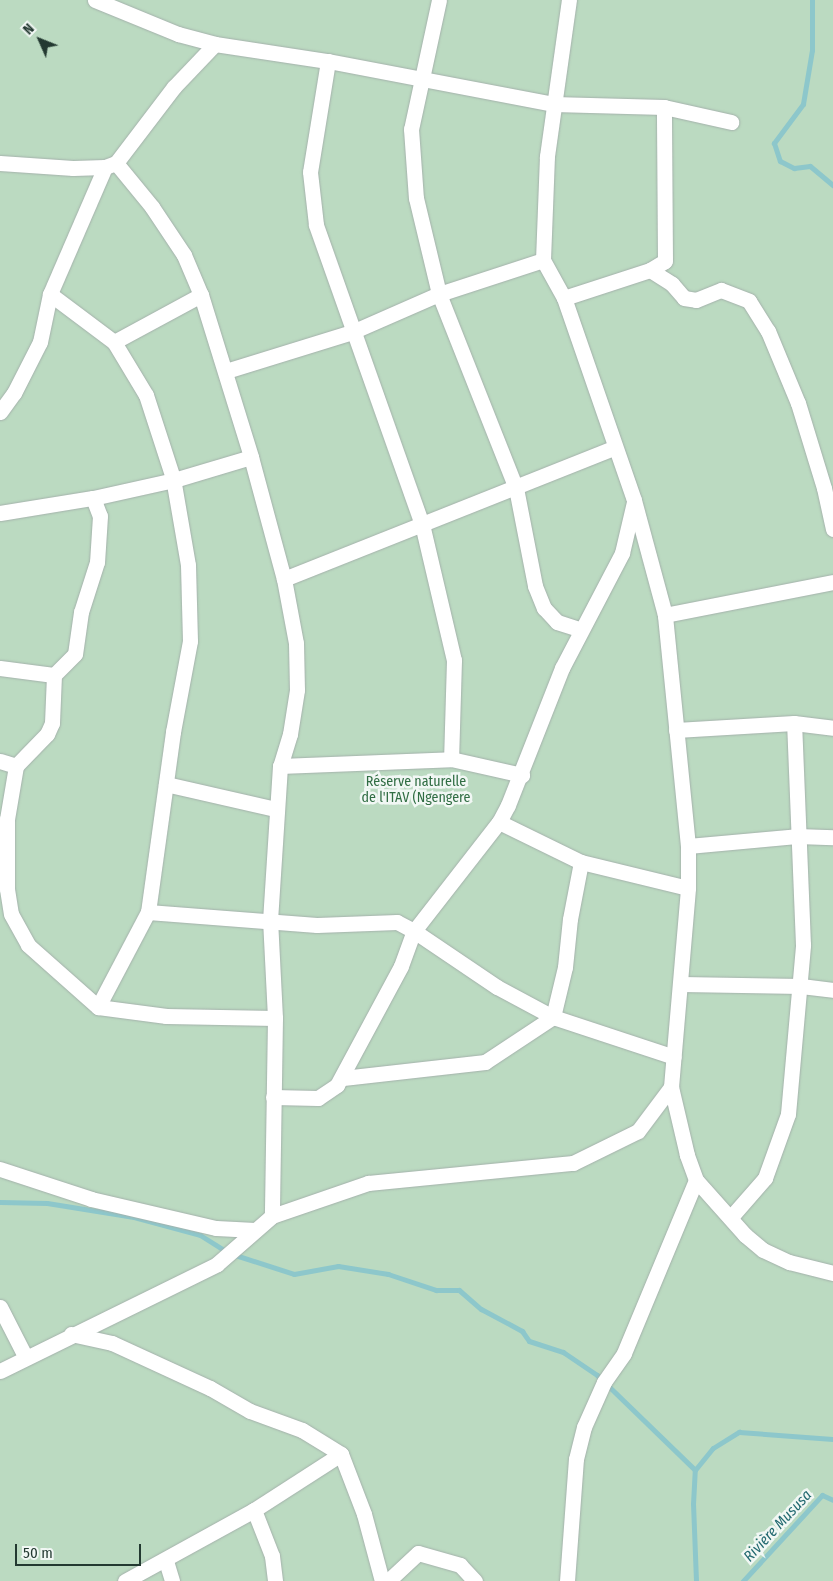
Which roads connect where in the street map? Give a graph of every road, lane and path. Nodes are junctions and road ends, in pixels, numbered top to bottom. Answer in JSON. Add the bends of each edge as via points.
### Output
{"nodes":[{"id":1,"x":95,"y":0,"type":"edge"},
{"id":2,"x":439,"y":0,"type":"edge"},
{"id":3,"x":568,"y":0,"type":"edge"},
{"id":4,"x":215,"y":44,"type":"junction"},
{"id":5,"x":328,"y":61,"type":"junction"},
{"id":6,"x":423,"y":81,"type":"junction"},
{"id":7,"x":553,"y":104,"type":"junction"},
{"id":8,"x":664,"y":107,"type":"junction"},
{"id":9,"x":731,"y":122,"type":"dead end"},
{"id":10,"x":0,"y":163,"type":"edge"},
{"id":11,"x":110,"y":165,"type":"junction"},
{"id":12,"x":543,"y":260,"type":"junction"},
{"id":13,"x":650,"y":270,"type":"junction"},
{"id":14,"x":50,"y":294,"type":"junction"},
{"id":15,"x":439,"y":294,"type":"junction"},
{"id":16,"x":200,"y":295,"type":"junction"},
{"id":17,"x":564,"y":298,"type":"junction"},
{"id":18,"x":352,"y":332,"type":"junction"},
{"id":19,"x":114,"y":342,"type":"junction"},
{"id":20,"x":226,"y":372,"type":"junction"},
{"id":21,"x":0,"y":412,"type":"edge"},
{"id":22,"x":614,"y":448,"type":"junction"},
{"id":23,"x":251,"y":457,"type":"junction"},
{"id":24,"x":174,"y":480,"type":"junction"},
{"id":25,"x":516,"y":488,"type":"junction"},
{"id":26,"x":93,"y":498,"type":"junction"},
{"id":27,"x":634,"y":500,"type":"junction"},
{"id":28,"x":0,"y":513,"type":"edge"},
{"id":29,"x":422,"y":524,"type":"junction"},
{"id":30,"x":833,"y":529,"type":"edge"},
{"id":31,"x":284,"y":579,"type":"junction"},
{"id":32,"x":833,"y":582,"type":"edge"},
{"id":33,"x":665,"y":615,"type":"junction"},
{"id":34,"x":581,"y":630,"type":"junction"},
{"id":35,"x":0,"y":668,"type":"edge"},
{"id":36,"x":54,"y":675,"type":"junction"},
{"id":37,"x":794,"y":723,"type":"junction"},
{"id":38,"x":833,"y":728,"type":"edge"},
{"id":39,"x":676,"y":730,"type":"junction"},
{"id":40,"x":451,"y":759,"type":"junction"},
{"id":41,"x":0,"y":761,"type":"edge"},
{"id":42,"x":16,"y":766,"type":"junction"},
{"id":43,"x":280,"y":766,"type":"junction"},
{"id":44,"x":522,"y":775,"type":"junction"},
{"id":45,"x":166,"y":784,"type":"junction"},
{"id":46,"x":275,"y":809,"type":"junction"},
{"id":47,"x":499,"y":822,"type":"junction"},
{"id":48,"x":797,"y":836,"type":"junction"},
{"id":49,"x":833,"y":837,"type":"edge"},
{"id":50,"x":688,"y":846,"type":"junction"},
{"id":51,"x":581,"y":862,"type":"junction"},
{"id":52,"x":4,"y":866,"type":"edge"},
{"id":53,"x":688,"y":888,"type":"junction"},
{"id":54,"x":148,"y":912,"type":"junction"},
{"id":55,"x":270,"y":918,"type":"junction"},
{"id":56,"x":414,"y":931,"type":"junction"},
{"id":57,"x":681,"y":984,"type":"junction"},
{"id":58,"x":801,"y":986,"type":"junction"},
{"id":59,"x":833,"y":990,"type":"edge"},
{"id":60,"x":98,"y":1008,"type":"junction"},
{"id":61,"x":553,"y":1017,"type":"junction"},
{"id":62,"x":275,"y":1018,"type":"junction"},
{"id":63,"x":674,"y":1057,"type":"junction"},
{"id":64,"x":342,"y":1078,"type":"junction"},
{"id":65,"x":671,"y":1087,"type":"junction"},
{"id":66,"x":273,"y":1097,"type":"junction"},
{"id":67,"x":0,"y":1169,"type":"edge"},
{"id":68,"x":696,"y":1180,"type":"junction"},
{"id":69,"x":272,"y":1216,"type":"junction"},
{"id":70,"x":731,"y":1216,"type":"junction"},
{"id":71,"x":255,"y":1230,"type":"junction"},
{"id":72,"x":833,"y":1273,"type":"edge"},
{"id":73,"x":0,"y":1307,"type":"edge"},
{"id":74,"x":71,"y":1334,"type":"junction"},
{"id":75,"x":25,"y":1356,"type":"junction"},
{"id":76,"x":0,"y":1371,"type":"edge"},
{"id":77,"x":341,"y":1454,"type":"junction"},
{"id":78,"x":254,"y":1510,"type":"junction"},
{"id":79,"x":166,"y":1561,"type":"junction"},
{"id":80,"x":125,"y":1581,"type":"edge"},
{"id":81,"x":172,"y":1581,"type":"edge"},
{"id":82,"x":275,"y":1581,"type":"edge"},
{"id":83,"x":382,"y":1581,"type":"edge"},
{"id":84,"x":388,"y":1581,"type":"edge"},
{"id":85,"x":475,"y":1581,"type":"edge"},
{"id":86,"x":567,"y":1581,"type":"edge"}],
"edges":[{"from":1,"to":4,"type":"street","via":[[178,34]]},
{"from":2,"to":6,"type":"street"},
{"from":3,"to":7,"type":"street"},
{"from":4,"to":5,"type":"street"},
{"from":4,"to":11,"type":"street","via":[[174,87]]},
{"from":5,"to":6,"type":"street"},
{"from":5,"to":18,"type":"street","via":[[309,184],[316,225]]},
{"from":6,"to":7,"type":"street"},
{"from":6,"to":15,"type":"street","via":[[411,129],[413,164],[416,198]]},
{"from":7,"to":8,"type":"street"},
{"from":7,"to":12,"type":"street","via":[[547,156]]},
{"from":8,"to":9,"type":"street"},
{"from":8,"to":13,"type":"street","via":[[665,261]]},
{"from":10,"to":11,"type":"street"},
{"from":11,"to":14,"type":"street"},
{"from":11,"to":16,"type":"street","via":[[152,207],[184,255]]},
{"from":12,"to":15,"type":"street"},
{"from":12,"to":17,"type":"street"},
{"from":13,"to":17,"type":"street"},
{"from":13,"to":30,"type":"street","via":[[672,284],[684,298],[696,300],[721,290],[749,301],[768,331],[798,403]]},
{"from":14,"to":19,"type":"street"},
{"from":14,"to":21,"type":"street","via":[[40,342],[14,393]]},
{"from":15,"to":18,"type":"street"},
{"from":15,"to":25,"type":"street"},
{"from":16,"to":19,"type":"street"},
{"from":16,"to":20,"type":"street"},
{"from":17,"to":22,"type":"street"},
{"from":18,"to":20,"type":"street"},
{"from":18,"to":29,"type":"street"},
{"from":19,"to":24,"type":"street","via":[[146,395]]},
{"from":20,"to":23,"type":"street"},
{"from":22,"to":25,"type":"street"},
{"from":22,"to":27,"type":"street"},
{"from":23,"to":24,"type":"street"},
{"from":23,"to":31,"type":"street"},
{"from":24,"to":26,"type":"street"},
{"from":24,"to":45,"type":"street","via":[[188,565],[190,641]]},
{"from":25,"to":29,"type":"street"},
{"from":25,"to":34,"type":"street","via":[[526,549],[544,608],[556,622]]},
{"from":26,"to":28,"type":"street"},
{"from":26,"to":36,"type":"street","via":[[100,516],[98,562],[81,612],[75,654]]},
{"from":27,"to":33,"type":"street"},
{"from":27,"to":34,"type":"street","via":[[622,553]]},
{"from":29,"to":31,"type":"street"},
{"from":29,"to":40,"type":"street","via":[[454,660]]},
{"from":31,"to":43,"type":"street","via":[[296,643],[297,690],[290,734]]},
{"from":32,"to":33,"type":"street"},
{"from":33,"to":39,"type":"street"},
{"from":34,"to":44,"type":"street","via":[[562,668]]},
{"from":35,"to":36,"type":"street"},
{"from":36,"to":42,"type":"street","via":[[52,723],[47,734]]},
{"from":37,"to":38,"type":"street"},
{"from":37,"to":39,"type":"street"},
{"from":37,"to":48,"type":"street"},
{"from":39,"to":50,"type":"street"},
{"from":40,"to":43,"type":"street"},
{"from":40,"to":44,"type":"street"},
{"from":41,"to":42,"type":"street"},
{"from":42,"to":52,"type":"street","via":[[7,819]]},
{"from":43,"to":46,"type":"street"},
{"from":44,"to":47,"type":"street"},
{"from":45,"to":46,"type":"street"},
{"from":45,"to":54,"type":"street"},
{"from":46,"to":55,"type":"street"},
{"from":47,"to":51,"type":"street"},
{"from":47,"to":56,"type":"street"},
{"from":48,"to":49,"type":"street"},
{"from":48,"to":50,"type":"street"},
{"from":48,"to":58,"type":"street","via":[[803,945]]},
{"from":50,"to":53,"type":"street"},
{"from":51,"to":53,"type":"street"},
{"from":51,"to":61,"type":"street","via":[[565,967]]},
{"from":52,"to":60,"type":"street","via":[[11,914],[28,945]]},
{"from":53,"to":57,"type":"street"},
{"from":54,"to":55,"type":"street"},
{"from":54,"to":60,"type":"street"},
{"from":55,"to":56,"type":"street","via":[[318,925],[397,922]]},
{"from":55,"to":62,"type":"street"},
{"from":56,"to":61,"type":"street","via":[[496,987]]},
{"from":56,"to":64,"type":"street","via":[[401,966]]},
{"from":57,"to":58,"type":"street"},
{"from":57,"to":63,"type":"street"},
{"from":58,"to":59,"type":"street"},
{"from":58,"to":70,"type":"street","via":[[788,1114],[765,1178]]},
{"from":60,"to":62,"type":"street","via":[[166,1016]]},
{"from":61,"to":63,"type":"street"},
{"from":61,"to":64,"type":"street","via":[[485,1062]]},
{"from":62,"to":66,"type":"street"},
{"from":63,"to":65,"type":"street"},
{"from":64,"to":66,"type":"street","via":[[318,1098]]},
{"from":65,"to":68,"type":"street"},
{"from":65,"to":69,"type":"street","via":[[638,1131],[573,1163],[368,1183]]},
{"from":66,"to":69,"type":"street"},
{"from":67,"to":71,"type":"street","via":[[91,1199],[216,1228]]},
{"from":68,"to":70,"type":"street"},
{"from":68,"to":86,"type":"street","via":[[624,1353],[598,1395],[584,1427],[576,1459]]},
{"from":69,"to":71,"type":"street"},
{"from":70,"to":72,"type":"street","via":[[745,1235],[763,1250],[789,1262]]},
{"from":71,"to":74,"type":"street","via":[[217,1264]]},
{"from":73,"to":75,"type":"street"},
{"from":74,"to":75,"type":"street"},
{"from":74,"to":77,"type":"street","via":[[112,1343],[210,1388],[250,1411],[302,1430]]},
{"from":75,"to":76,"type":"street"},
{"from":77,"to":78,"type":"street"},
{"from":77,"to":83,"type":"street","via":[[364,1514]]},
{"from":78,"to":79,"type":"street"},
{"from":78,"to":82,"type":"street","via":[[269,1547]]},
{"from":79,"to":80,"type":"street"},
{"from":79,"to":81,"type":"street"},
{"from":84,"to":85,"type":"street","via":[[418,1553],[460,1564]]}]}
